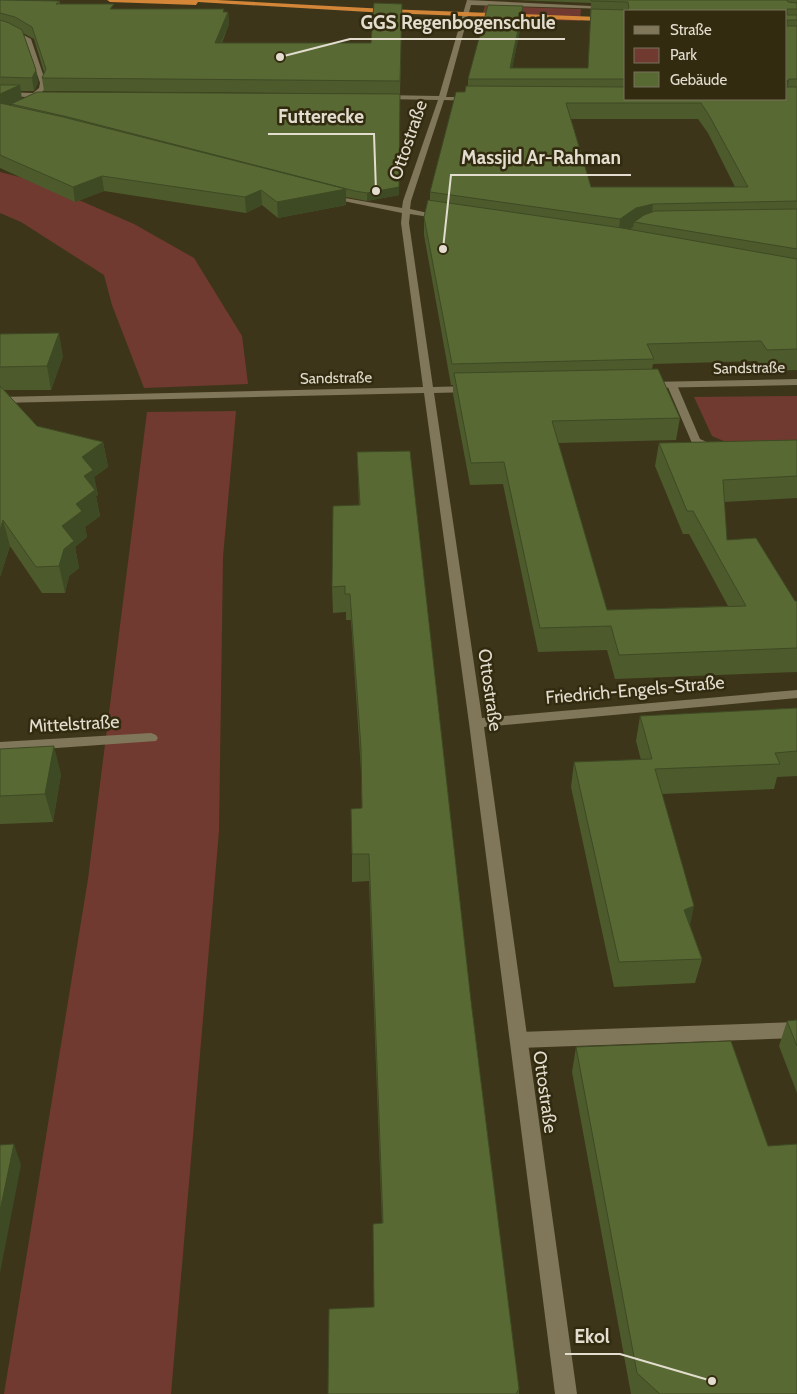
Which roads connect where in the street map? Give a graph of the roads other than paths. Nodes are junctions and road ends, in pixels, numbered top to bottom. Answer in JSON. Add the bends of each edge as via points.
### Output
{"nodes":[{"id":1,"x":110,"y":0,"type":"edge"},
{"id":2,"x":186,"y":0,"type":"edge"},
{"id":3,"x":314,"y":0,"type":"edge"},
{"id":4,"x":470,"y":1,"type":"edge"},
{"id":5,"x":366,"y":3,"type":"dead end"},
{"id":6,"x":393,"y":4,"type":"edge"},
{"id":7,"x":264,"y":5,"type":"junction"},
{"id":8,"x":616,"y":10,"type":"joint"},
{"id":9,"x":624,"y":20,"type":"edge"},
{"id":10,"x":0,"y":28,"type":"edge"},
{"id":11,"x":0,"y":94,"type":"edge"},
{"id":12,"x":36,"y":96,"type":"junction"},
{"id":13,"x":54,"y":96,"type":"edge"},
{"id":14,"x":373,"y":98,"type":"edge"},
{"id":15,"x":442,"y":98,"type":"junction"},
{"id":16,"x":481,"y":99,"type":"edge"},
{"id":17,"x":21,"y":104,"type":"edge"},
{"id":18,"x":318,"y":194,"type":"edge"},
{"id":19,"x":405,"y":211,"type":"junction"},
{"id":20,"x":453,"y":218,"type":"edge"},
{"id":21,"x":797,"y":382,"type":"edge"},
{"id":22,"x":672,"y":385,"type":"junction"},
{"id":23,"x":633,"y":386,"type":"edge"},
{"id":24,"x":487,"y":389,"type":"edge"},
{"id":25,"x":429,"y":390,"type":"junction"},
{"id":26,"x":0,"y":400,"type":"edge"},
{"id":27,"x":723,"y":451,"type":"edge"},
{"id":28,"x":797,"y":694,"type":"edge"},
{"id":29,"x":476,"y":723,"type":"junction"},
{"id":30,"x":151,"y":738,"type":"dead end"},
{"id":31,"x":0,"y":747,"type":"edge"},
{"id":32,"x":797,"y":1030,"type":"edge"},
{"id":33,"x":519,"y":1040,"type":"junction"},
{"id":34,"x":566,"y":1394,"type":"edge"}],
"edges":[{"from":1,"to":7,"type":"highway"},
{"from":2,"to":7,"type":"highway"},
{"from":3,"to":5,"type":"highway"},
{"from":4,"to":8,"type":"street"},
{"from":4,"to":15,"type":"street","name":"Ottostraße"},
{"from":6,"to":8,"type":"highway"},
{"from":7,"to":9,"type":"highway"},
{"from":10,"to":12,"type":"street","via":[[29,40],[42,83],[42,89]]},
{"from":11,"to":12,"type":"street"},
{"from":12,"to":13,"type":"street"},
{"from":12,"to":17,"type":"street"},
{"from":14,"to":15,"type":"street"},
{"from":15,"to":16,"type":"street"},
{"from":15,"to":19,"type":"street","name":"Ottostraße"},
{"from":18,"to":19,"type":"street"},
{"from":19,"to":20,"type":"street"},
{"from":19,"to":25,"type":"street","name":"Ottostraße"},
{"from":21,"to":22,"type":"street","name":"Sandstraße"},
{"from":22,"to":23,"type":"street","name":"Sandstraße"},
{"from":22,"to":27,"type":"street","via":[[696,441]]},
{"from":24,"to":25,"type":"street","name":"Sandstraße"},
{"from":25,"to":26,"type":"street","name":"Sandstraße"},
{"from":25,"to":29,"type":"street","name":"Ottostraße"},
{"from":28,"to":29,"type":"street","name":"Friedrich-Engels-Straße"},
{"from":29,"to":33,"type":"street","name":"Ottostraße"},
{"from":30,"to":31,"type":"street","name":"Mittelstraße"},
{"from":32,"to":33,"type":"street"},
{"from":33,"to":34,"type":"street","name":"Ottostraße"}]}
